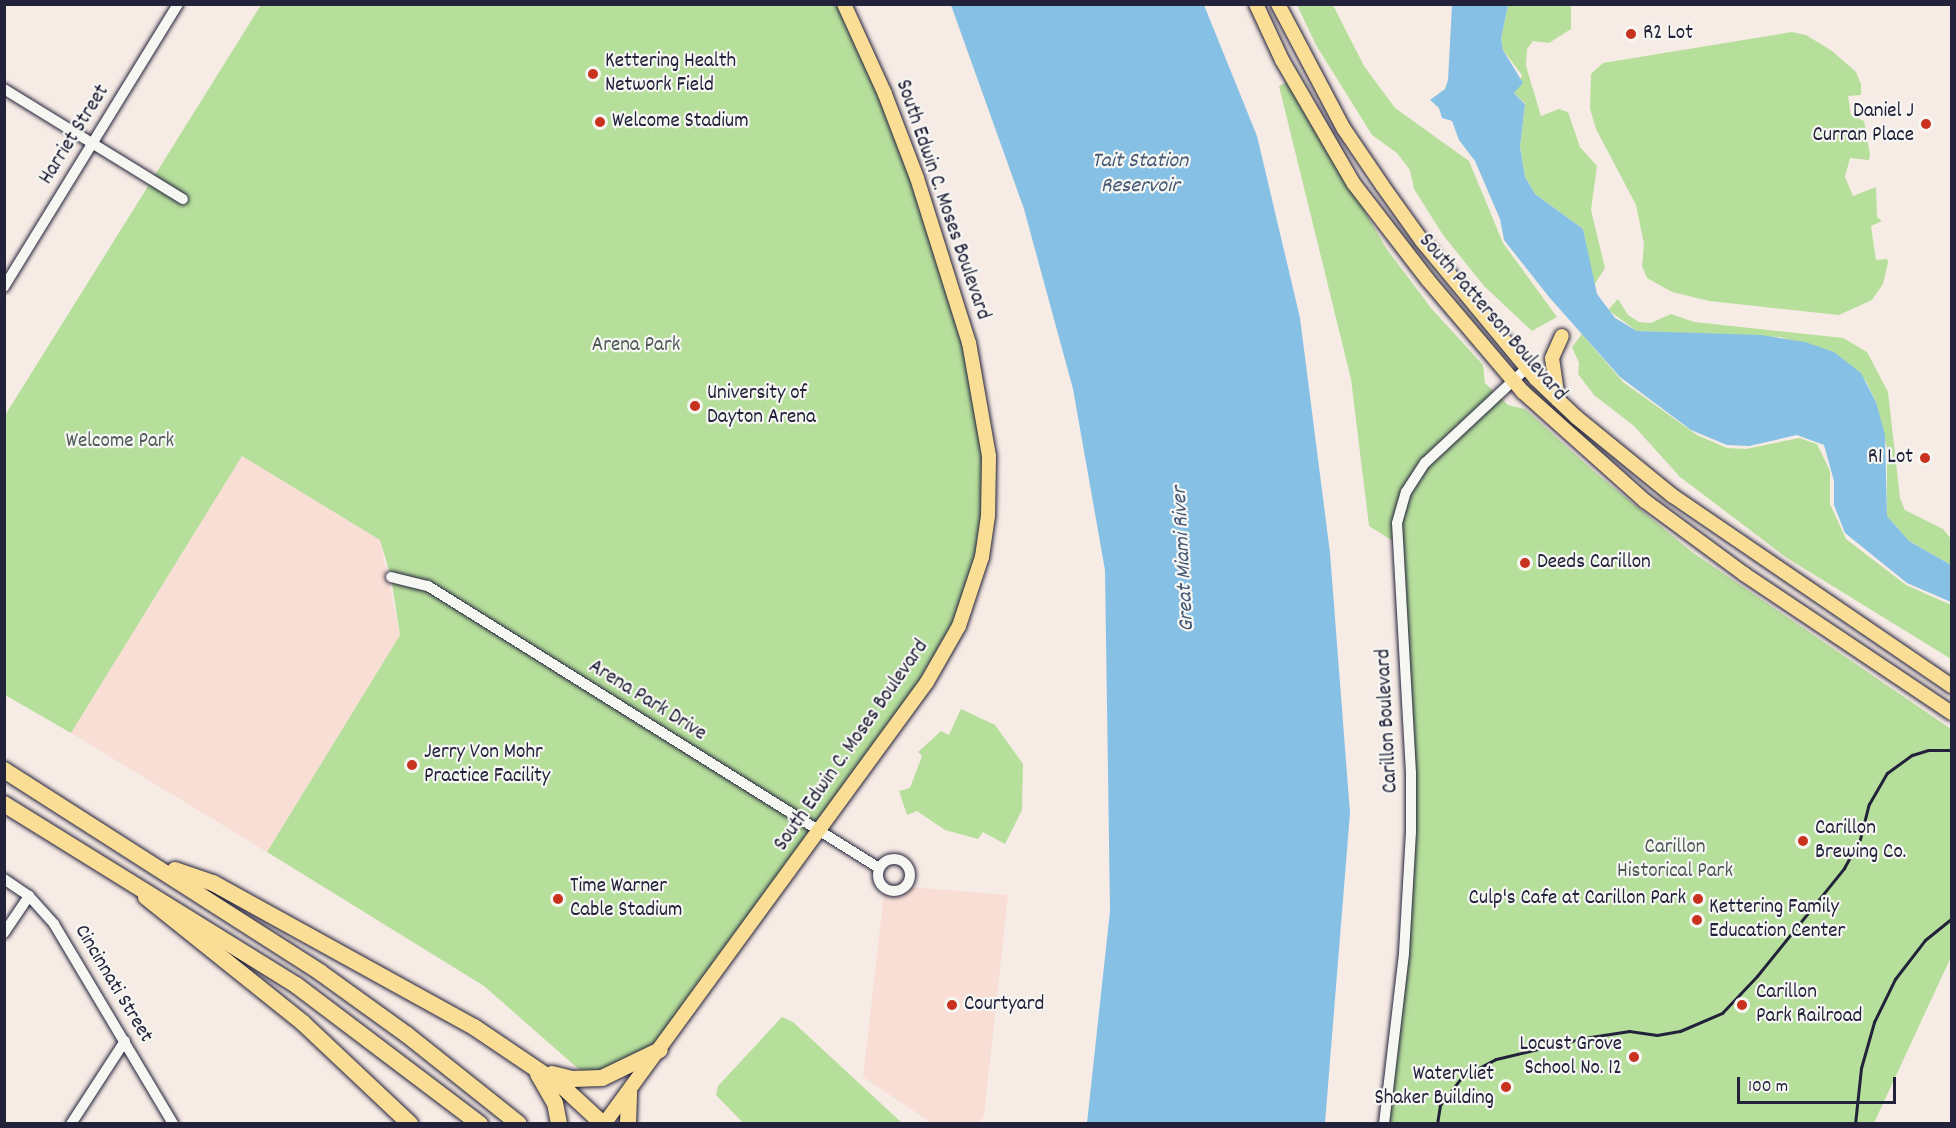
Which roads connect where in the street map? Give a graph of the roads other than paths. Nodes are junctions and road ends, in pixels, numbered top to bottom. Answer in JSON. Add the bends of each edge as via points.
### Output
{"nodes":[{"id":1,"x":178,"y":4,"type":"edge"},
{"id":2,"x":844,"y":4,"type":"edge"},
{"id":3,"x":1256,"y":4,"type":"edge"},
{"id":4,"x":1278,"y":4,"type":"edge"},
{"id":5,"x":4,"y":89,"type":"edge"},
{"id":6,"x":93,"y":143,"type":"junction"},
{"id":7,"x":183,"y":199,"type":"dead end"},
{"id":8,"x":4,"y":287,"type":"edge"},
{"id":9,"x":1562,"y":336,"type":"dead end"},
{"id":10,"x":1527,"y":368,"type":"junction"},
{"id":11,"x":1513,"y":379,"type":"junction"},
{"id":12,"x":1558,"y":400,"type":"junction"},
{"id":13,"x":391,"y":577,"type":"dead end"},
{"id":14,"x":1952,"y":686,"type":"edge"},
{"id":15,"x":1952,"y":713,"type":"edge"},
{"id":16,"x":4,"y":770,"type":"edge"},
{"id":17,"x":4,"y":804,"type":"edge"},
{"id":18,"x":818,"y":831,"type":"junction"},
{"id":19,"x":148,"y":860,"type":"junction"},
{"id":20,"x":879,"y":868,"type":"dead end"},
{"id":21,"x":4,"y":879,"type":"edge"},
{"id":22,"x":129,"y":879,"type":"junction"},
{"id":23,"x":29,"y":896,"type":"junction"},
{"id":24,"x":4,"y":933,"type":"edge"},
{"id":25,"x":126,"y":1041,"type":"junction"},
{"id":26,"x":660,"y":1050,"type":"junction"},
{"id":27,"x":532,"y":1066,"type":"junction"},
{"id":28,"x":628,"y":1092,"type":"junction"},
{"id":29,"x":71,"y":1124,"type":"edge"},
{"id":30,"x":173,"y":1124,"type":"edge"},
{"id":31,"x":410,"y":1124,"type":"edge"},
{"id":32,"x":480,"y":1124,"type":"edge"},
{"id":33,"x":519,"y":1124,"type":"edge"},
{"id":34,"x":559,"y":1124,"type":"edge"},
{"id":35,"x":604,"y":1124,"type":"edge"},
{"id":36,"x":628,"y":1124,"type":"edge"},
{"id":37,"x":1384,"y":1124,"type":"edge"}],
"edges":[{"from":1,"to":6,"type":"street","name":"Harriet Street"},
{"from":2,"to":18,"type":"main road","name":"South Edwin C. Moses Boulevard","via":[[885,94],[941,248],[981,395],[990,476],[982,557],[959,626],[927,682]]},
{"from":3,"to":11,"type":"main road","name":"South Patterson Boulevard","via":[[1282,60],[1354,184],[1405,252]]},
{"from":4,"to":10,"type":"main road","name":"South Patterson Boulevard","via":[[1344,129],[1382,185]]},
{"from":5,"to":6,"type":"street"},
{"from":6,"to":7,"type":"street"},
{"from":6,"to":8,"type":"street","name":"Harriet Street"},
{"from":9,"to":12,"type":"main road","via":[[1552,358]]},
{"from":10,"to":11,"type":"street","name":"Carillon Boulevard"},
{"from":10,"to":12,"type":"main road","name":"South Patterson Boulevard"},
{"from":11,"to":15,"type":"main road","name":"South Patterson Boulevard","via":[[1593,458],[1645,501]]},
{"from":11,"to":37,"type":"street","name":"Carillon Boulevard","via":[[1425,463],[1406,492],[1397,523],[1411,773],[1410,832],[1403,963]]},
{"from":12,"to":14,"type":"main road","name":"South Patterson Boulevard","via":[[1673,496]]},
{"from":13,"to":18,"type":"street","name":"Arena Park Drive","via":[[428,586]]},
{"from":16,"to":19,"type":"highway"},
{"from":17,"to":22,"type":"highway"},
{"from":18,"to":20,"type":"street","name":"Arena Park Drive"},
{"from":18,"to":26,"type":"main road","name":"South Edwin C. Moses Boulevard"},
{"from":19,"to":27,"type":"highway","via":[[213,883],[474,1027]]},
{"from":19,"to":33,"type":"highway","via":[[349,992]]},
{"from":21,"to":23,"type":"street","name":"Cincinnati Street"},
{"from":22,"to":31,"type":"highway","via":[[164,914],[303,1023]]},
{"from":22,"to":32,"type":"highway","via":[[296,985]]},
{"from":23,"to":24,"type":"street"},
{"from":23,"to":25,"type":"street","name":"Cincinnati Street","via":[[54,924]]},
{"from":25,"to":29,"type":"street"},
{"from":25,"to":30,"type":"street","name":"Cincinnati Street"},
{"from":26,"to":27,"type":"highway","via":[[625,1069],[591,1080],[558,1076]]},
{"from":26,"to":28,"type":"main road","name":"South Edwin C. Moses Boulevard"},
{"from":27,"to":34,"type":"highway","via":[[549,1089]]},
{"from":27,"to":35,"type":"highway"},
{"from":28,"to":35,"type":"main road","name":"South Edwin C. Moses Boulevard"},
{"from":28,"to":36,"type":"highway"}]}
